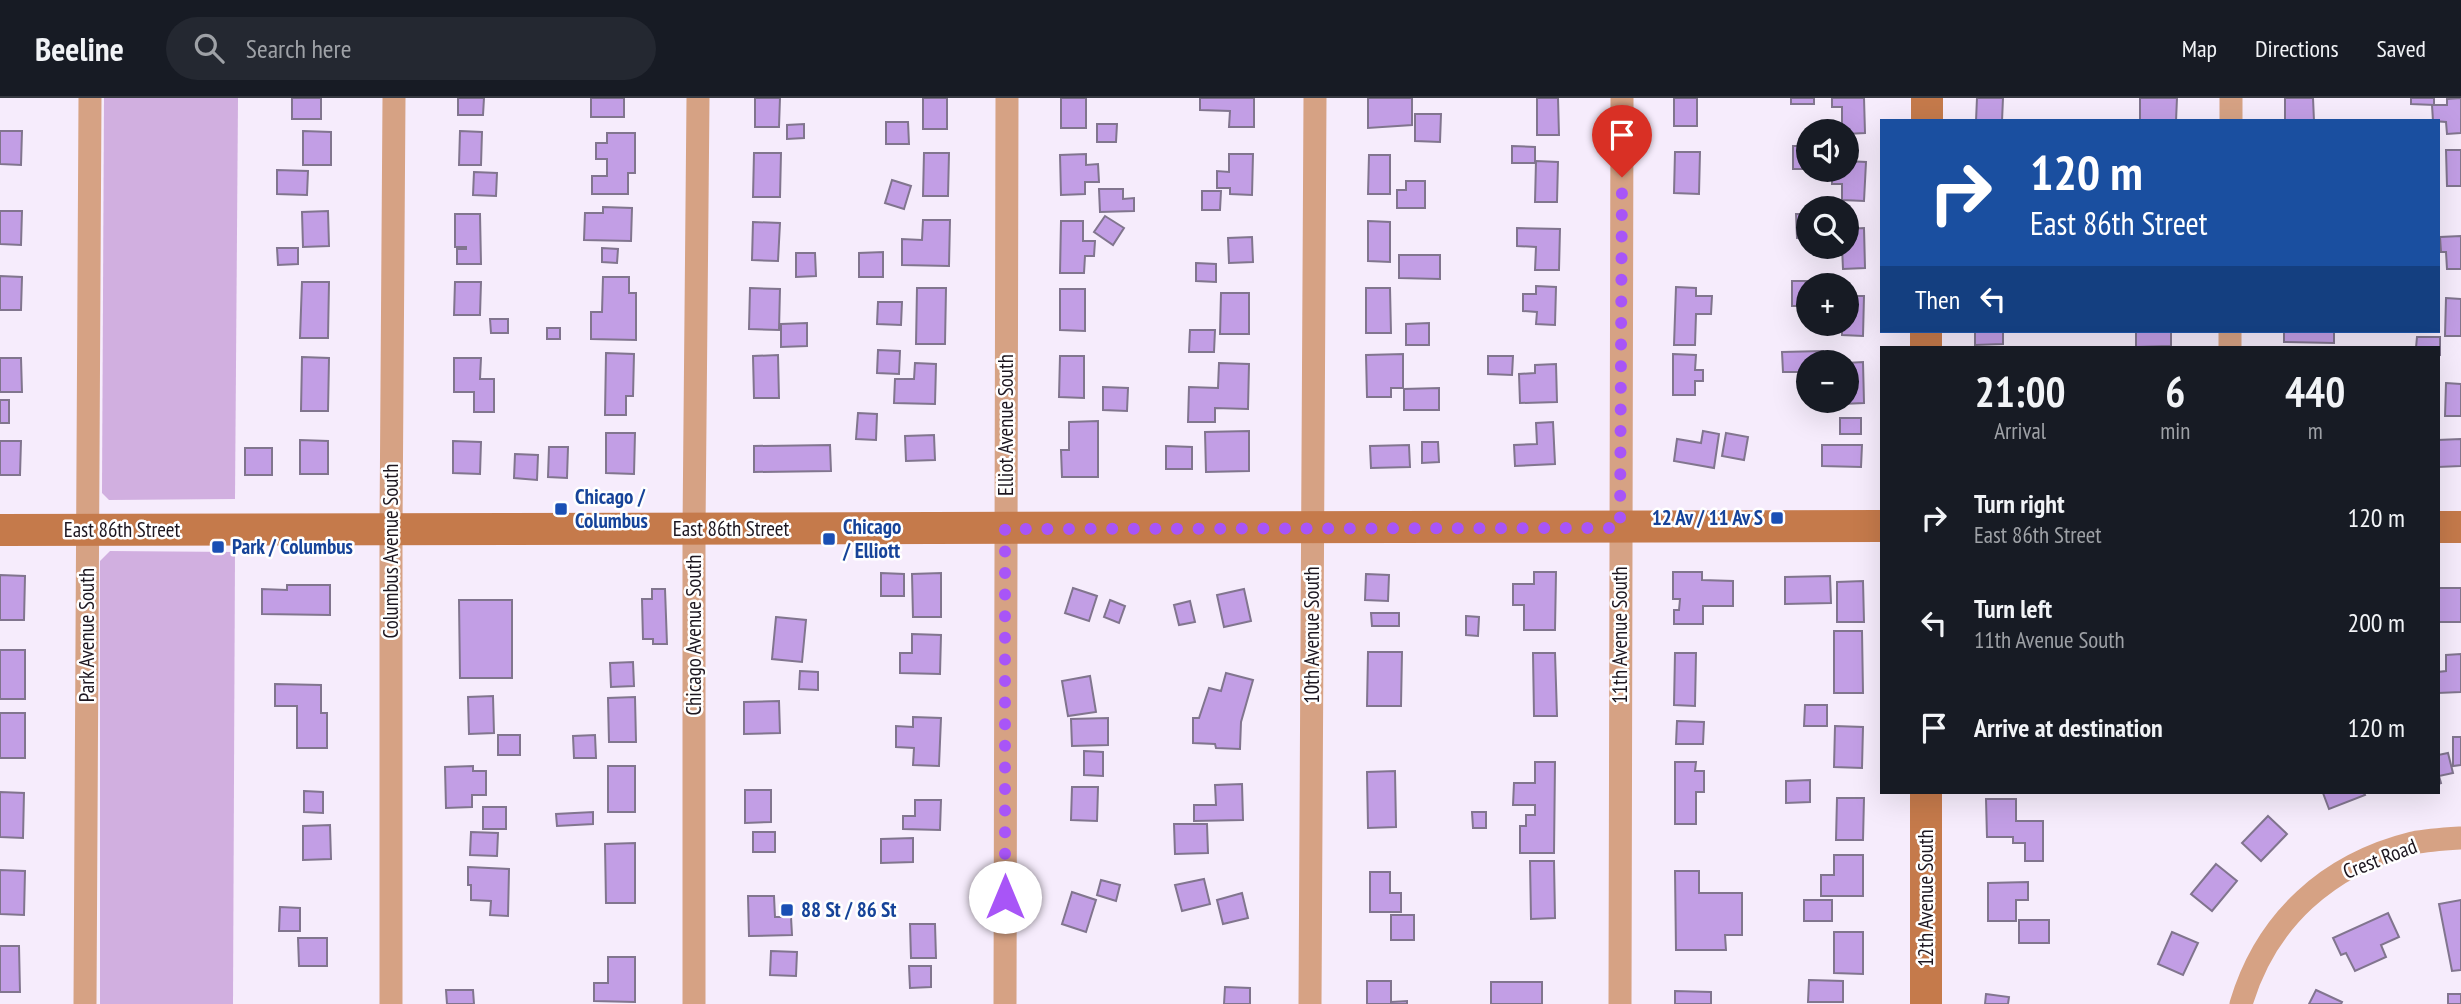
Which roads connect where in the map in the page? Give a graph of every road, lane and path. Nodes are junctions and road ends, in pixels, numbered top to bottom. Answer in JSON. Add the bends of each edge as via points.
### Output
{"nodes":[{"id":1,"x":90,"y":98,"type":"edge"},
{"id":2,"x":394,"y":98,"type":"edge"},
{"id":3,"x":698,"y":98,"type":"edge"},
{"id":4,"x":1007,"y":98,"type":"edge"},
{"id":5,"x":1315,"y":98,"type":"edge"},
{"id":6,"x":1622,"y":98,"type":"edge"},
{"id":7,"x":1927,"y":98,"type":"edge"},
{"id":8,"x":2231,"y":98,"type":"edge"},
{"id":9,"x":1927,"y":119,"type":"edge"},
{"id":10,"x":2231,"y":119,"type":"edge"},
{"id":11,"x":1880,"y":526,"type":"edge"},
{"id":12,"x":2440,"y":527,"type":"edge"},
{"id":13,"x":2461,"y":527,"type":"edge"},
{"id":14,"x":1313,"y":528,"type":"junction"},
{"id":15,"x":1620,"y":528,"type":"junction"},
{"id":16,"x":391,"y":529,"type":"junction"},
{"id":17,"x":694,"y":529,"type":"junction"},
{"id":18,"x":1005,"y":529,"type":"junction"},
{"id":19,"x":0,"y":530,"type":"edge"},
{"id":20,"x":87,"y":530,"type":"junction"},
{"id":21,"x":1926,"y":794,"type":"edge"},
{"id":22,"x":2461,"y":838,"type":"edge"},
{"id":23,"x":85,"y":1004,"type":"edge"},
{"id":24,"x":391,"y":1004,"type":"edge"},
{"id":25,"x":694,"y":1004,"type":"edge"},
{"id":26,"x":1005,"y":1004,"type":"edge"},
{"id":27,"x":1310,"y":1004,"type":"edge"},
{"id":28,"x":1620,"y":1004,"type":"edge"},
{"id":29,"x":1926,"y":1004,"type":"edge"},
{"id":30,"x":2241,"y":1004,"type":"edge"}],
"edges":[{"from":1,"to":20,"type":"street","name":"Park Avenue South"},
{"from":2,"to":16,"type":"street","name":"Columbus Avenue South"},
{"from":3,"to":17,"type":"street","name":"Chicago Avenue South"},
{"from":4,"to":18,"type":"street","name":"Elliot Avenue South"},
{"from":5,"to":14,"type":"street","name":"10th Avenue South"},
{"from":6,"to":15,"type":"street","name":"11th Avenue South"},
{"from":7,"to":9,"type":"street"},
{"from":8,"to":10,"type":"street"},
{"from":11,"to":15,"type":"street","name":"East 86th Street"},
{"from":12,"to":13,"type":"street"},
{"from":14,"to":15,"type":"street","name":"East 86th Street"},
{"from":14,"to":18,"type":"street","name":"East 86th Street"},
{"from":14,"to":27,"type":"street","name":"10th Avenue South"},
{"from":15,"to":28,"type":"street","name":"11th Avenue South"},
{"from":16,"to":17,"type":"street","name":"East 86th Street"},
{"from":16,"to":20,"type":"street","name":"East 86th Street"},
{"from":16,"to":24,"type":"street","name":"Columbus Avenue South"},
{"from":17,"to":18,"type":"street","name":"East 86th Street"},
{"from":17,"to":25,"type":"street","name":"Chicago Avenue South"},
{"from":18,"to":26,"type":"street","name":"Elliot Avenue South"},
{"from":19,"to":20,"type":"street","name":"East 86th Street"},
{"from":20,"to":23,"type":"street","name":"Park Avenue South"},
{"from":21,"to":29,"type":"street","name":"12th Avenue South"},
{"from":22,"to":30,"type":"street","name":"Crest Road","via":[[2414,843],[2372,857],[2332,878],[2297,907],[2268,942]]}]}
